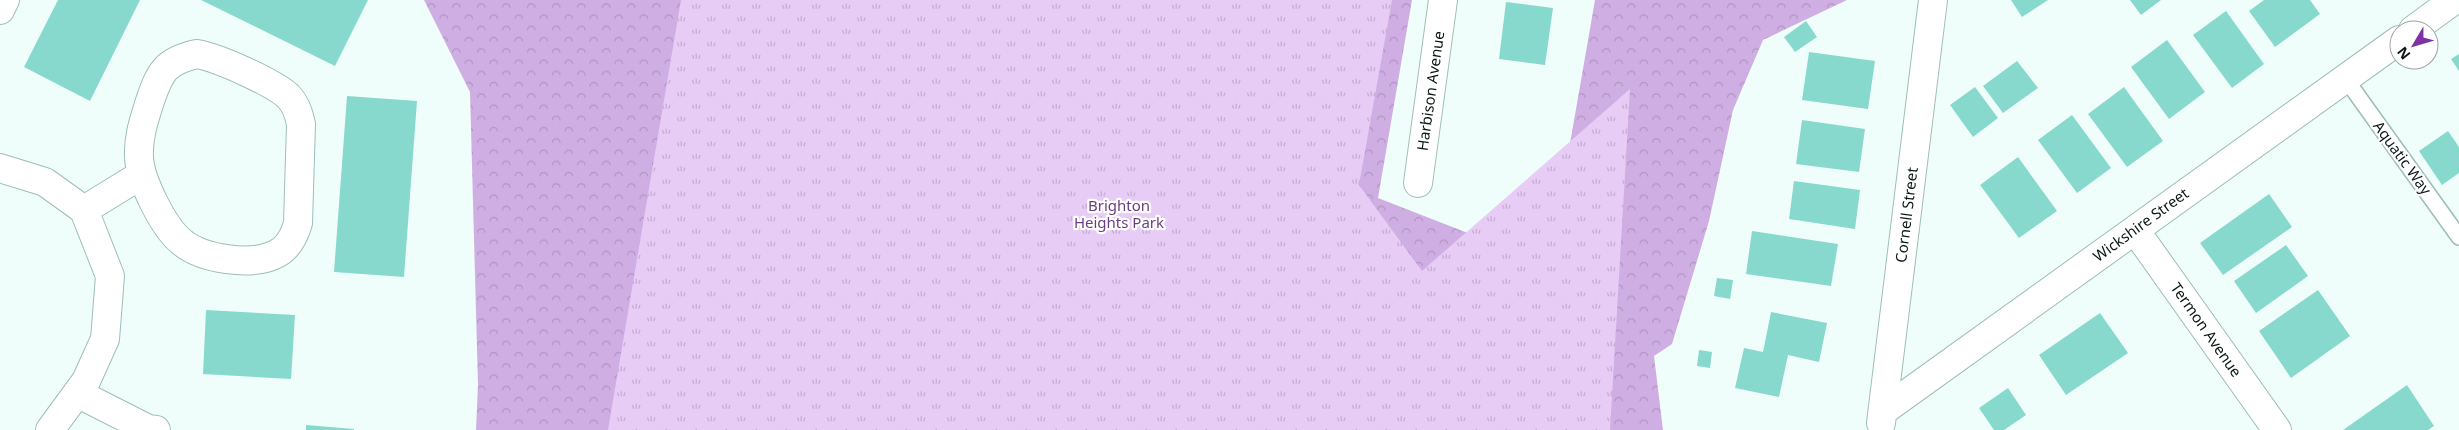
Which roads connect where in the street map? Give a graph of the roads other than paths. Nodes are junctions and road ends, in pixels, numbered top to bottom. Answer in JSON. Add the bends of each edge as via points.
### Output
{"nodes":[{"id":1,"x":5,"y":0,"type":"edge"},
{"id":2,"x":1443,"y":0,"type":"edge"},
{"id":3,"x":1933,"y":0,"type":"edge"},
{"id":4,"x":2454,"y":0,"type":"edge"},
{"id":5,"x":0,"y":10,"type":"edge"},
{"id":6,"x":2426,"y":20,"type":"edge"},
{"id":7,"x":2389,"y":47,"type":"edge"},
{"id":8,"x":2345,"y":78,"type":"junction"},
{"id":9,"x":0,"y":168,"type":"edge"},
{"id":10,"x":141,"y":175,"type":"junction"},
{"id":11,"x":1418,"y":183,"type":"dead end"},
{"id":12,"x":84,"y":210,"type":"junction"},
{"id":13,"x":2135,"y":230,"type":"junction"},
{"id":14,"x":2459,"y":237,"type":"edge"},
{"id":15,"x":77,"y":393,"type":"junction"},
{"id":16,"x":1882,"y":421,"type":"edge"},
{"id":17,"x":50,"y":430,"type":"edge"},
{"id":18,"x":151,"y":430,"type":"edge"},
{"id":19,"x":2277,"y":430,"type":"edge"}],
"edges":[{"from":1,"to":5,"type":"street"},
{"from":2,"to":11,"type":"street","name":"Harbison Avenue"},
{"from":3,"to":16,"type":"street","name":"Cornell Street"},
{"from":4,"to":6,"type":"street"},
{"from":7,"to":8,"type":"street","name":"Wickshire Street"},
{"from":8,"to":13,"type":"street","name":"Wickshire Street"},
{"from":8,"to":14,"type":"lane","name":"Aquatic Way"},
{"from":9,"to":12,"type":"street","via":[[45,182]]},
{"from":10,"to":10,"type":"street","via":[[168,227],[181,242],[198,253],[261,259],[274,255],[286,247],[298,223],[302,124],[298,110],[290,97],[277,88],[212,56],[182,57],[159,75],[140,132]]},
{"from":10,"to":12,"type":"street"},
{"from":12,"to":15,"type":"street","via":[[110,276],[105,339]]},
{"from":13,"to":16,"type":"street","name":"Wickshire Street"},
{"from":13,"to":19,"type":"street","name":"Termon Avenue"},
{"from":15,"to":17,"type":"street"},
{"from":15,"to":18,"type":"street"}]}
